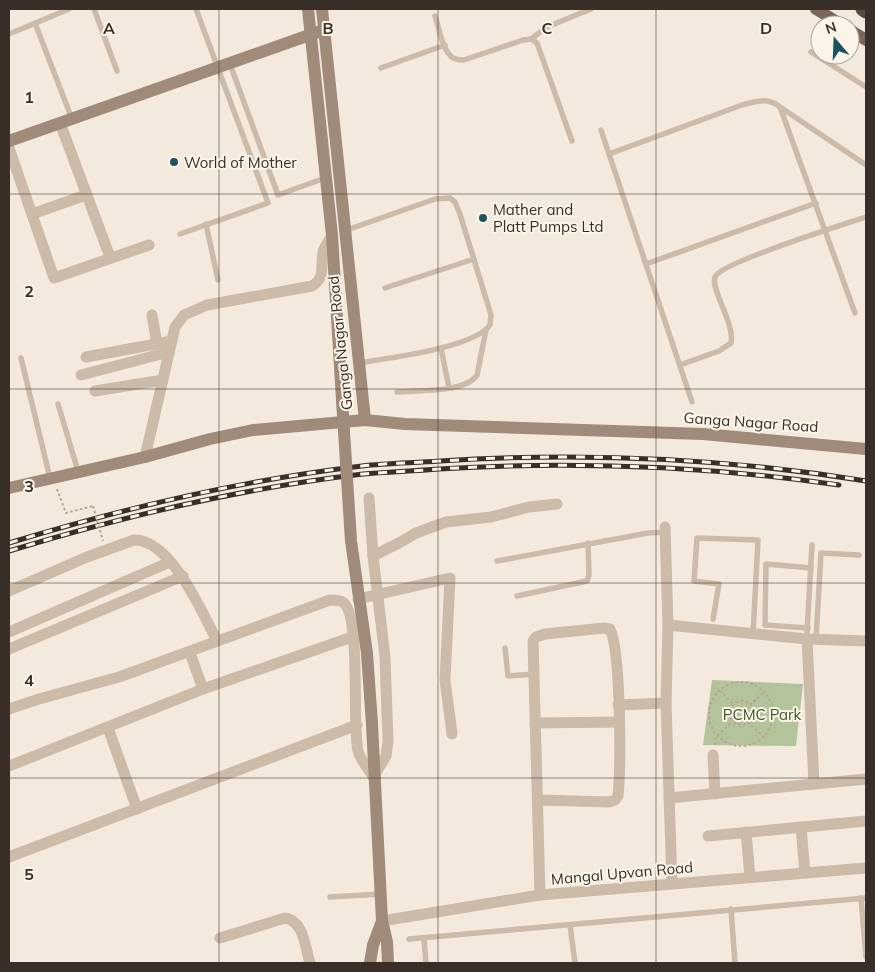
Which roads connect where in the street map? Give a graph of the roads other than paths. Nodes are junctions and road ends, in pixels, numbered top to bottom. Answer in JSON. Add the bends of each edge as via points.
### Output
{"nodes":[{"id":1,"x":69,"y":9,"type":"edge"},
{"id":2,"x":94,"y":9,"type":"edge"},
{"id":3,"x":196,"y":9,"type":"edge"},
{"id":4,"x":308,"y":9,"type":"edge"},
{"id":5,"x":322,"y":9,"type":"edge"},
{"id":6,"x":591,"y":9,"type":"edge"},
{"id":7,"x":435,"y":16,"type":"dead end"},
{"id":8,"x":35,"y":23,"type":"junction"},
{"id":9,"x":325,"y":30,"type":"junction"},
{"id":10,"x":310,"y":33,"type":"junction"},
{"id":11,"x":9,"y":34,"type":"edge"},
{"id":12,"x":531,"y":39,"type":"junction"},
{"id":13,"x":445,"y":45,"type":"junction"},
{"id":14,"x":223,"y":64,"type":"junction"},
{"id":15,"x":831,"y":65,"type":"edge"},
{"id":16,"x":381,"y":68,"type":"dead end"},
{"id":17,"x":117,"y":71,"type":"dead end"},
{"id":18,"x":866,"y":87,"type":"edge"},
{"id":19,"x":780,"y":107,"type":"junction"},
{"id":20,"x":66,"y":121,"type":"junction"},
{"id":21,"x":601,"y":130,"type":"dead end"},
{"id":22,"x":9,"y":141,"type":"edge"},
{"id":23,"x":572,"y":141,"type":"dead end"},
{"id":24,"x":9,"y":148,"type":"edge"},
{"id":25,"x":609,"y":154,"type":"junction"},
{"id":26,"x":866,"y":165,"type":"edge"},
{"id":27,"x":326,"y":178,"type":"junction"},
{"id":28,"x":86,"y":195,"type":"junction"},
{"id":29,"x":816,"y":203,"type":"junction"},
{"id":30,"x":32,"y":214,"type":"junction"},
{"id":31,"x":866,"y":217,"type":"edge"},
{"id":32,"x":206,"y":224,"type":"junction"},
{"id":33,"x":826,"y":231,"type":"junction"},
{"id":34,"x":338,"y":233,"type":"junction"},
{"id":35,"x":180,"y":234,"type":"dead end"},
{"id":36,"x":149,"y":245,"type":"dead end"},
{"id":37,"x":110,"y":257,"type":"junction"},
{"id":38,"x":474,"y":259,"type":"junction"},
{"id":39,"x":646,"y":264,"type":"junction"},
{"id":40,"x":218,"y":280,"type":"dead end"},
{"id":41,"x":385,"y":288,"type":"dead end"},
{"id":42,"x":855,"y":313,"type":"dead end"},
{"id":43,"x":152,"y":315,"type":"dead end"},
{"id":44,"x":486,"y":330,"type":"junction"},
{"id":45,"x":157,"y":344,"type":"junction"},
{"id":46,"x":170,"y":347,"type":"junction"},
{"id":47,"x":441,"y":348,"type":"junction"},
{"id":48,"x":86,"y":357,"type":"dead end"},
{"id":49,"x":21,"y":358,"type":"dead end"},
{"id":50,"x":359,"y":363,"type":"junction"},
{"id":51,"x":680,"y":365,"type":"junction"},
{"id":52,"x":81,"y":375,"type":"dead end"},
{"id":53,"x":163,"y":380,"type":"junction"},
{"id":54,"x":449,"y":388,"type":"junction"},
{"id":55,"x":95,"y":391,"type":"dead end"},
{"id":56,"x":397,"y":392,"type":"dead end"},
{"id":57,"x":692,"y":402,"type":"dead end"},
{"id":58,"x":58,"y":404,"type":"dead end"},
{"id":59,"x":365,"y":420,"type":"junction"},
{"id":60,"x":866,"y":449,"type":"edge"},
{"id":61,"x":145,"y":457,"type":"junction"},
{"id":62,"x":78,"y":471,"type":"junction"},
{"id":63,"x":52,"y":477,"type":"junction"},
{"id":64,"x":9,"y":488,"type":"edge"},
{"id":65,"x":369,"y":498,"type":"dead end"},
{"id":66,"x":557,"y":504,"type":"dead end"},
{"id":67,"x":666,"y":530,"type":"joint"},
{"id":68,"x":588,"y":543,"type":"junction"},
{"id":69,"x":812,"y":545,"type":"dead end"},
{"id":70,"x":859,"y":555,"type":"dead end"},
{"id":71,"x":372,"y":556,"type":"junction"},
{"id":72,"x":497,"y":561,"type":"dead end"},
{"id":73,"x":170,"y":562,"type":"junction"},
{"id":74,"x":811,"y":568,"type":"junction"},
{"id":75,"x":183,"y":576,"type":"junction"},
{"id":76,"x":9,"y":591,"type":"edge"},
{"id":77,"x":377,"y":594,"type":"junction"},
{"id":78,"x":517,"y":596,"type":"dead end"},
{"id":79,"x":358,"y":599,"type":"junction"},
{"id":80,"x":713,"y":619,"type":"dead end"},
{"id":81,"x":668,"y":625,"type":"junction"},
{"id":82,"x":9,"y":632,"type":"edge"},
{"id":83,"x":753,"y":634,"type":"junction"},
{"id":84,"x":810,"y":636,"type":"junction"},
{"id":85,"x":352,"y":637,"type":"junction"},
{"id":86,"x":217,"y":641,"type":"junction"},
{"id":87,"x":866,"y":641,"type":"edge"},
{"id":88,"x":506,"y":648,"type":"dead end"},
{"id":89,"x":9,"y":649,"type":"edge"},
{"id":90,"x":190,"y":653,"type":"junction"},
{"id":91,"x":534,"y":674,"type":"junction"},
{"id":92,"x":203,"y":689,"type":"junction"},
{"id":93,"x":666,"y":703,"type":"junction"},
{"id":94,"x":618,"y":705,"type":"junction"},
{"id":95,"x":9,"y":709,"type":"edge"},
{"id":96,"x":618,"y":722,"type":"junction"},
{"id":97,"x":535,"y":723,"type":"junction"},
{"id":98,"x":357,"y":725,"type":"junction"},
{"id":99,"x":108,"y":728,"type":"junction"},
{"id":100,"x":452,"y":734,"type":"dead end"},
{"id":101,"x":712,"y":755,"type":"dead end"},
{"id":102,"x":9,"y":766,"type":"edge"},
{"id":103,"x":374,"y":777,"type":"junction"},
{"id":104,"x":866,"y":779,"type":"edge"},
{"id":105,"x":814,"y":784,"type":"junction"},
{"id":106,"x":715,"y":794,"type":"junction"},
{"id":107,"x":668,"y":798,"type":"junction"},
{"id":108,"x":538,"y":800,"type":"junction"},
{"id":109,"x":137,"y":808,"type":"junction"},
{"id":110,"x":866,"y":820,"type":"edge"},
{"id":111,"x":801,"y":827,"type":"junction"},
{"id":112,"x":746,"y":832,"type":"junction"},
{"id":113,"x":708,"y":836,"type":"dead end"},
{"id":114,"x":9,"y":857,"type":"edge"},
{"id":115,"x":866,"y":868,"type":"edge"},
{"id":116,"x":805,"y":873,"type":"junction"},
{"id":117,"x":750,"y":877,"type":"junction"},
{"id":118,"x":672,"y":883,"type":"junction"},
{"id":119,"x":381,"y":894,"type":"junction"},
{"id":120,"x":540,"y":895,"type":"junction"},
{"id":121,"x":330,"y":897,"type":"dead end"},
{"id":122,"x":864,"y":898,"type":"edge"},
{"id":123,"x":731,"y":909,"type":"junction"},
{"id":124,"x":382,"y":920,"type":"junction"},
{"id":125,"x":570,"y":925,"type":"junction"},
{"id":126,"x":220,"y":938,"type":"dead end"},
{"id":127,"x":409,"y":939,"type":"dead end"},
{"id":128,"x":424,"y":939,"type":"junction"},
{"id":129,"x":866,"y":957,"type":"edge"},
{"id":130,"x":310,"y":963,"type":"edge"},
{"id":131,"x":370,"y":963,"type":"edge"},
{"id":132,"x":388,"y":963,"type":"edge"},
{"id":133,"x":426,"y":963,"type":"edge"},
{"id":134,"x":575,"y":963,"type":"edge"},
{"id":135,"x":736,"y":963,"type":"edge"}],
"edges":[{"from":1,"to":8,"type":"lane"},
{"from":2,"to":17,"type":"lane"},
{"from":3,"to":14,"type":"lane"},
{"from":4,"to":10,"type":"street"},
{"from":5,"to":9,"type":"street"},
{"from":6,"to":12,"type":"lane","via":[[547,27]]},
{"from":7,"to":13,"type":"lane"},
{"from":8,"to":11,"type":"lane"},
{"from":8,"to":20,"type":"lane"},
{"from":9,"to":10,"type":"street"},
{"from":9,"to":34,"type":"street"},
{"from":10,"to":14,"type":"street"},
{"from":10,"to":27,"type":"street"},
{"from":12,"to":13,"type":"lane","via":[[464,60],[451,57]]},
{"from":12,"to":23,"type":"lane","via":[[542,50]]},
{"from":13,"to":16,"type":"lane"},
{"from":14,"to":20,"type":"street"},
{"from":14,"to":27,"type":"lane","via":[[278,195]]},
{"from":14,"to":32,"type":"lane","via":[[268,203]]},
{"from":15,"to":18,"type":"lane"},
{"from":19,"to":25,"type":"lane","via":[[767,100],[742,105]]},
{"from":19,"to":26,"type":"lane"},
{"from":19,"to":29,"type":"lane"},
{"from":20,"to":22,"type":"street"},
{"from":20,"to":28,"type":"street"},
{"from":21,"to":25,"type":"lane"},
{"from":24,"to":30,"type":"street"},
{"from":25,"to":39,"type":"lane"},
{"from":27,"to":34,"type":"street"},
{"from":28,"to":30,"type":"street"},
{"from":28,"to":37,"type":"street"},
{"from":29,"to":33,"type":"lane"},
{"from":29,"to":39,"type":"lane"},
{"from":30,"to":37,"type":"street","via":[[54,278]]},
{"from":31,"to":33,"type":"lane"},
{"from":32,"to":35,"type":"lane"},
{"from":32,"to":40,"type":"lane"},
{"from":33,"to":42,"type":"lane"},
{"from":33,"to":51,"type":"lane","via":[[718,272],[714,285],[729,320],[733,334],[731,343],[719,351]]},
{"from":34,"to":38,"type":"lane","via":[[434,199],[450,198],[460,214]]},
{"from":34,"to":46,"type":"street","name":"Ganga Nagar Road","via":[[324,249],[319,282],[193,310],[184,315],[175,327]]},
{"from":34,"to":50,"type":"street","name":"Ganga Nagar Road"},
{"from":34,"to":79,"type":"street","bridge":true,"via":[[342,400]]},
{"from":36,"to":37,"type":"street"},
{"from":38,"to":41,"type":"lane"},
{"from":38,"to":44,"type":"lane","via":[[491,315]]},
{"from":39,"to":51,"type":"lane"},
{"from":43,"to":45,"type":"street"},
{"from":44,"to":47,"type":"lane"},
{"from":44,"to":54,"type":"lane","via":[[474,381]]},
{"from":45,"to":46,"type":"street"},
{"from":45,"to":48,"type":"street"},
{"from":46,"to":52,"type":"street"},
{"from":46,"to":53,"type":"street","name":"Ganga Nagar Road"},
{"from":47,"to":50,"type":"lane"},
{"from":47,"to":54,"type":"lane"},
{"from":49,"to":63,"type":"lane"},
{"from":50,"to":59,"type":"street","name":"Ganga Nagar Road"},
{"from":51,"to":57,"type":"lane"},
{"from":53,"to":55,"type":"street"},
{"from":53,"to":61,"type":"street","name":"Ganga Nagar Road"},
{"from":54,"to":56,"type":"lane"},
{"from":58,"to":62,"type":"lane"},
{"from":59,"to":60,"type":"street","name":"Ganga Nagar Road","via":[[738,436]]},
{"from":59,"to":61,"type":"street","via":[[254,430],[210,438]]},
{"from":61,"to":62,"type":"street"},
{"from":62,"to":63,"type":"street"},
{"from":63,"to":64,"type":"street"},
{"from":65,"to":71,"type":"street"},
{"from":66,"to":71,"type":"street","via":[[446,522],[416,532]]},
{"from":67,"to":68,"type":"lane"},
{"from":67,"to":81,"type":"street"},
{"from":68,"to":72,"type":"lane"},
{"from":68,"to":78,"type":"lane","via":[[587,581]]},
{"from":69,"to":74,"type":"lane"},
{"from":70,"to":84,"type":"lane","via":[[821,553]]},
{"from":71,"to":77,"type":"street"},
{"from":73,"to":75,"type":"street"},
{"from":73,"to":76,"type":"street","via":[[148,543],[134,540],[87,556]]},
{"from":73,"to":82,"type":"street"},
{"from":74,"to":84,"type":"lane"},
{"from":74,"to":84,"type":"lane","via":[[766,564],[765,625]]},
{"from":75,"to":86,"type":"street"},
{"from":75,"to":89,"type":"street"},
{"from":77,"to":79,"type":"street"},
{"from":77,"to":100,"type":"street","via":[[450,578],[445,680]]},
{"from":77,"to":103,"type":"street","via":[[385,657],[388,741],[386,756]]},
{"from":79,"to":103,"type":"street","bridge":true,"via":[[367,653]]},
{"from":80,"to":83,"type":"lane","via":[[719,584],[694,581],[697,538],[758,540]]},
{"from":81,"to":83,"type":"street"},
{"from":81,"to":93,"type":"street"},
{"from":83,"to":84,"type":"street"},
{"from":84,"to":87,"type":"street"},
{"from":84,"to":105,"type":"street"},
{"from":85,"to":86,"type":"street","via":[[345,604],[330,600]]},
{"from":85,"to":92,"type":"street"},
{"from":85,"to":98,"type":"street"},
{"from":86,"to":90,"type":"street"},
{"from":88,"to":91,"type":"lane","via":[[508,676]]},
{"from":90,"to":92,"type":"street"},
{"from":90,"to":95,"type":"street"},
{"from":91,"to":94,"type":"street","via":[[533,641],[539,635],[610,629],[615,642]]},
{"from":91,"to":97,"type":"street"},
{"from":92,"to":99,"type":"street"},
{"from":93,"to":94,"type":"street"},
{"from":93,"to":107,"type":"street"},
{"from":94,"to":96,"type":"street"},
{"from":96,"to":97,"type":"street"},
{"from":96,"to":108,"type":"street","via":[[618,792],[615,800]]},
{"from":97,"to":108,"type":"street"},
{"from":98,"to":103,"type":"street","via":[[358,752]]},
{"from":98,"to":109,"type":"street"},
{"from":99,"to":102,"type":"street"},
{"from":99,"to":109,"type":"street"},
{"from":101,"to":106,"type":"street"},
{"from":103,"to":119,"type":"street"},
{"from":104,"to":105,"type":"street"},
{"from":105,"to":106,"type":"street"},
{"from":106,"to":107,"type":"street"},
{"from":107,"to":118,"type":"street"},
{"from":108,"to":120,"type":"street"},
{"from":109,"to":114,"type":"street"},
{"from":110,"to":111,"type":"street"},
{"from":111,"to":112,"type":"street"},
{"from":111,"to":116,"type":"street"},
{"from":112,"to":113,"type":"street"},
{"from":112,"to":117,"type":"street"},
{"from":115,"to":116,"type":"street","name":"Mangal Upvan Road"},
{"from":116,"to":117,"type":"street","name":"Mangal Upvan Road"},
{"from":117,"to":118,"type":"street","name":"Mangal Upvan Road"},
{"from":118,"to":120,"type":"street","name":"Mangal Upvan Road"},
{"from":119,"to":121,"type":"lane"},
{"from":119,"to":124,"type":"street"},
{"from":120,"to":124,"type":"street","name":"Mangal Upvan Road"},
{"from":122,"to":123,"type":"lane"},
{"from":122,"to":129,"type":"lane"},
{"from":123,"to":125,"type":"lane"},
{"from":123,"to":135,"type":"lane"},
{"from":124,"to":131,"type":"street"},
{"from":124,"to":132,"type":"street"},
{"from":125,"to":128,"type":"lane"},
{"from":125,"to":134,"type":"lane"},
{"from":126,"to":130,"type":"street","via":[[285,918],[292,919],[300,928]]},
{"from":127,"to":128,"type":"lane"},
{"from":128,"to":133,"type":"lane"}]}
